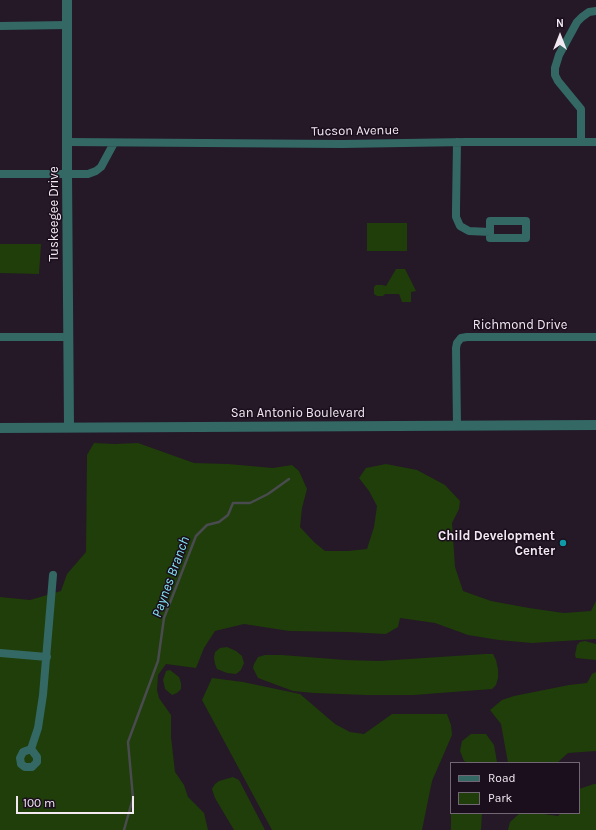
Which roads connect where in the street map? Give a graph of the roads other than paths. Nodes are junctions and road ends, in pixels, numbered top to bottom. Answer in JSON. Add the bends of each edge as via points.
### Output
{"nodes":[{"id":1,"x":67,"y":0,"type":"edge"},
{"id":2,"x":596,"y":11,"type":"edge"},
{"id":3,"x":68,"y":25,"type":"junction"},
{"id":4,"x":0,"y":26,"type":"edge"},
{"id":5,"x":67,"y":142,"type":"junction"},
{"id":6,"x":114,"y":142,"type":"junction"},
{"id":7,"x":457,"y":142,"type":"junction"},
{"id":8,"x":582,"y":142,"type":"junction"},
{"id":9,"x":596,"y":142,"type":"edge"},
{"id":10,"x":0,"y":174,"type":"edge"},
{"id":11,"x":66,"y":174,"type":"junction"},
{"id":12,"x":490,"y":232,"type":"junction"},
{"id":13,"x":0,"y":337,"type":"edge"},
{"id":14,"x":68,"y":337,"type":"junction"},
{"id":15,"x":596,"y":337,"type":"edge"},
{"id":16,"x":596,"y":425,"type":"edge"},
{"id":17,"x":457,"y":426,"type":"junction"},
{"id":18,"x":69,"y":427,"type":"junction"},
{"id":19,"x":0,"y":428,"type":"edge"},
{"id":20,"x":53,"y":575,"type":"dead end"},
{"id":21,"x":0,"y":653,"type":"edge"},
{"id":22,"x":47,"y":657,"type":"junction"},
{"id":23,"x":31,"y":749,"type":"dead end"}],
"edges":[{"from":1,"to":3,"type":"street","name":"Tuskeegee Drive"},
{"from":2,"to":8,"type":"street","via":[[589,12],[577,22],[559,55],[555,68],[558,81],[581,109]]},
{"from":3,"to":4,"type":"street"},
{"from":3,"to":5,"type":"street","name":"Tuskeegee Drive"},
{"from":5,"to":6,"type":"street","name":"Tucson Avenue"},
{"from":5,"to":11,"type":"street","name":"Tuskeegee Drive"},
{"from":6,"to":7,"type":"street","name":"Tucson Avenue"},
{"from":6,"to":11,"type":"street","via":[[96,172]]},
{"from":7,"to":8,"type":"street","name":"Tucson Avenue"},
{"from":7,"to":12,"type":"street","via":[[458,222],[462,228],[469,231]]},
{"from":8,"to":9,"type":"street","name":"Tucson Avenue"},
{"from":10,"to":11,"type":"street"},
{"from":11,"to":14,"type":"street","name":"Tuskeegee Drive"},
{"from":12,"to":12,"type":"street","via":[[490,221],[526,221],[526,238],[490,238]]},
{"from":13,"to":14,"type":"street"},
{"from":14,"to":18,"type":"street","name":"Tuskeegee Drive"},
{"from":15,"to":17,"type":"street","name":"Richmond Drive","via":[[461,338],[456,348]]},
{"from":16,"to":17,"type":"street","name":"San Antonio Boulevard"},
{"from":17,"to":18,"type":"street","name":"San Antonio Boulevard"},
{"from":18,"to":19,"type":"street","name":"San Antonio Boulevard"},
{"from":20,"to":22,"type":"street"},
{"from":21,"to":22,"type":"street"},
{"from":22,"to":23,"type":"street","via":[[38,728]]}]}
